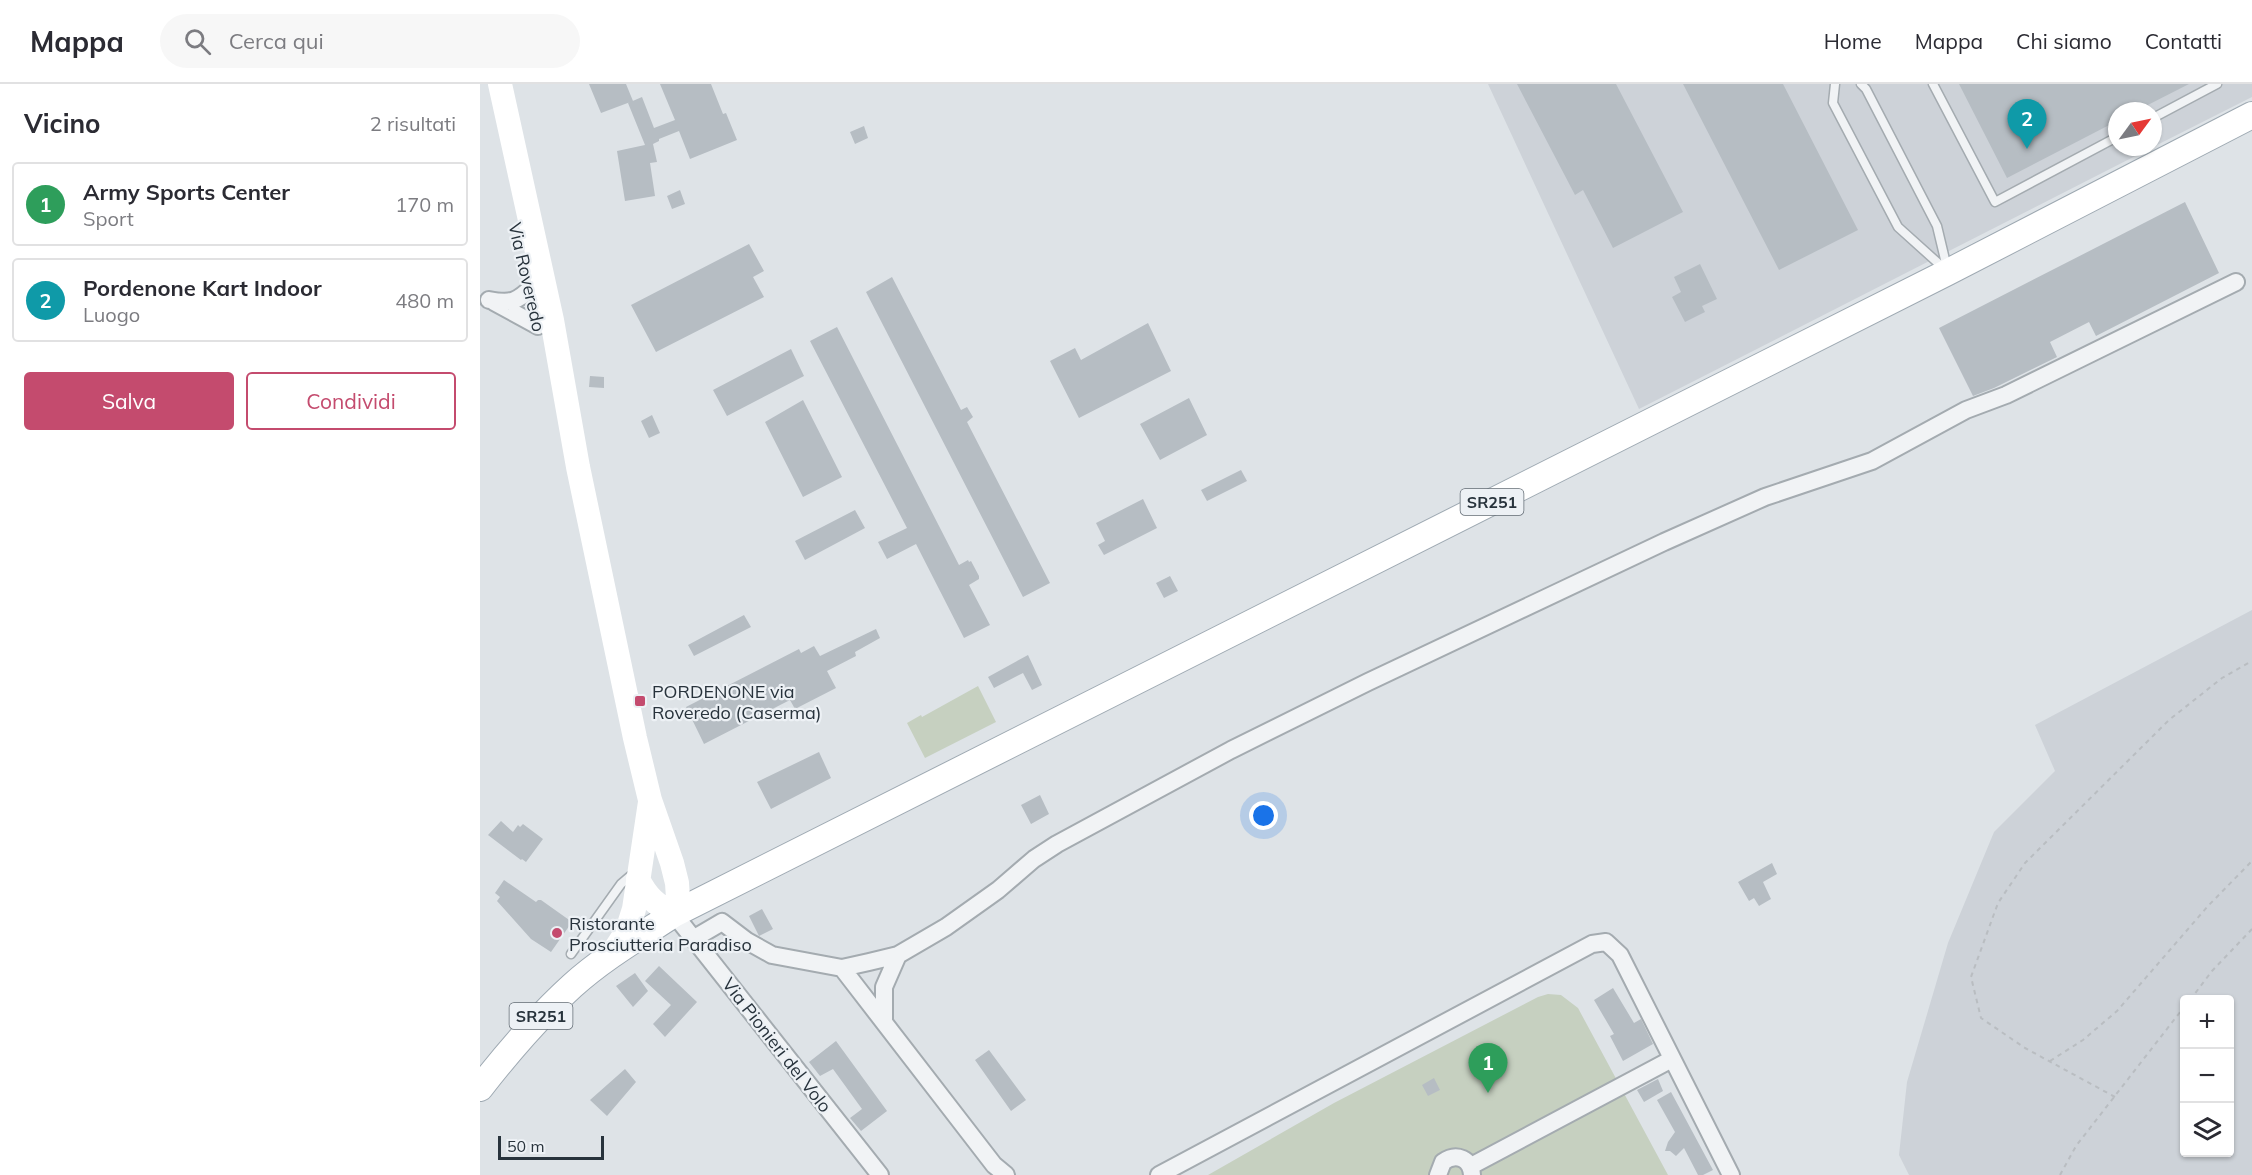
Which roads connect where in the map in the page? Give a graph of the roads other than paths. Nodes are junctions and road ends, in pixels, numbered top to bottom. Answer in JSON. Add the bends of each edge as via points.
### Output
{"nodes":[{"id":1,"x":1835,"y":84,"type":"edge"},
{"id":2,"x":1933,"y":84,"type":"edge"},
{"id":3,"x":2217,"y":84,"type":"edge"},
{"id":4,"x":496,"y":86,"type":"edge"},
{"id":5,"x":1864,"y":86,"type":"edge"},
{"id":6,"x":2162,"y":113,"type":"edge"},
{"id":7,"x":2252,"y":115,"type":"edge"},
{"id":8,"x":2108,"y":142,"type":"edge"},
{"id":9,"x":529,"y":215,"type":"junction"},
{"id":10,"x":1948,"y":272,"type":"junction"},
{"id":11,"x":2236,"y":282,"type":"dead end"},
{"id":12,"x":530,"y":290,"type":"junction"},
{"id":13,"x":484,"y":298,"type":"edge"},
{"id":14,"x":538,"y":326,"type":"junction"},
{"id":15,"x":578,"y":467,"type":"junction"},
{"id":16,"x":650,"y":800,"type":"junction"},
{"id":17,"x":672,"y":863,"type":"junction"},
{"id":18,"x":639,"y":873,"type":"junction"},
{"id":19,"x":731,"y":885,"type":"junction"},
{"id":20,"x":674,"y":915,"type":"junction"},
{"id":21,"x":693,"y":939,"type":"junction"},
{"id":22,"x":571,"y":954,"type":"dead end"},
{"id":23,"x":612,"y":954,"type":"junction"},
{"id":24,"x":897,"y":955,"type":"junction"},
{"id":25,"x":842,"y":969,"type":"junction"},
{"id":26,"x":884,"y":1022,"type":"junction"},
{"id":27,"x":1672,"y":1059,"type":"junction"},
{"id":28,"x":480,"y":1088,"type":"edge"},
{"id":29,"x":1471,"y":1170,"type":"edge"},
{"id":30,"x":880,"y":1175,"type":"edge"},
{"id":31,"x":1006,"y":1175,"type":"edge"},
{"id":32,"x":1159,"y":1175,"type":"edge"},
{"id":33,"x":1438,"y":1175,"type":"edge"},
{"id":34,"x":1731,"y":1175,"type":"edge"}],
"edges":[{"from":1,"to":10,"type":"lane","via":[[1833,103],[1898,227]]},
{"from":2,"to":8,"type":"lane","via":[[1995,202]]},
{"from":3,"to":6,"type":"lane"},
{"from":4,"to":9,"type":"main road","name":"Via Roveredo"},
{"from":4,"to":12,"type":"main road","name":"Via Roveredo"},
{"from":5,"to":10,"type":"lane","via":[[1937,226]]},
{"from":7,"to":10,"type":"main road","number":"SR251"},
{"from":9,"to":12,"type":"street","via":[[525,226],[533,270]]},
{"from":9,"to":15,"type":"main road","name":"Via Roveredo"},
{"from":10,"to":19,"type":"main road","number":"SR251"},
{"from":11,"to":24,"type":"street","via":[[2006,395],[1966,410],[1872,461],[1765,497],[1336,697],[1057,844],[946,927]]},
{"from":12,"to":13,"type":"street","via":[[505,303]]},
{"from":12,"to":14,"type":"main road","name":"Via Roveredo"},
{"from":13,"to":14,"type":"street"},
{"from":14,"to":15,"type":"main road","name":"Via Roveredo","via":[[553,390]]},
{"from":15,"to":16,"type":"main road","name":"Via Roveredo"},
{"from":16,"to":17,"type":"main road","name":"Via Roveredo"},
{"from":16,"to":18,"type":"main road","name":"Via Roveredo"},
{"from":17,"to":19,"type":"main road","name":"Via Roveredo","via":[[684,878],[699,886]]},
{"from":17,"to":20,"type":"main road","name":"Via Roveredo","via":[[678,898]]},
{"from":18,"to":20,"type":"main road","via":[[645,894]]},
{"from":18,"to":22,"type":"lane","via":[[621,884]]},
{"from":18,"to":23,"type":"main road","name":"Via Roveredo","via":[[627,931]]},
{"from":19,"to":20,"type":"main road","number":"SR251"},
{"from":20,"to":21,"type":"street","name":"Via Pionieri del Volo"},
{"from":20,"to":23,"type":"main road","number":"SR251"},
{"from":21,"to":25,"type":"street","via":[[722,922],[772,955]]},
{"from":21,"to":30,"type":"street","name":"Via Pionieri del Volo"},
{"from":23,"to":28,"type":"main road","number":"SR251","via":[[536,1020]]},
{"from":24,"to":25,"type":"street"},
{"from":24,"to":26,"type":"street","via":[[884,987]]},
{"from":25,"to":26,"type":"street"},
{"from":26,"to":31,"type":"street","via":[[994,1165]]},
{"from":27,"to":29,"type":"street"},
{"from":27,"to":32,"type":"street","via":[[1620,955],[1606,942],[1592,944]]},
{"from":27,"to":34,"type":"street"},
{"from":29,"to":33,"type":"street","via":[[1463,1158],[1452,1157],[1443,1162]]}]}
